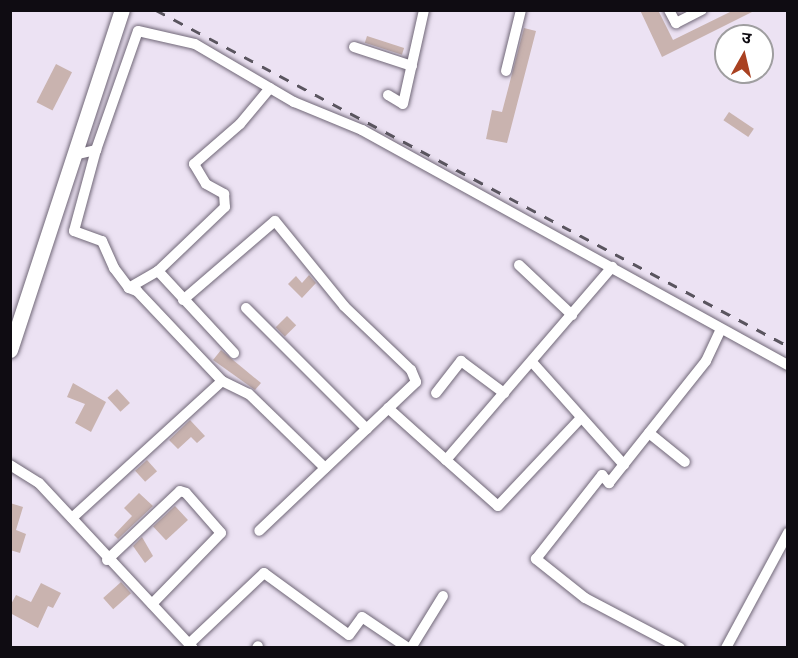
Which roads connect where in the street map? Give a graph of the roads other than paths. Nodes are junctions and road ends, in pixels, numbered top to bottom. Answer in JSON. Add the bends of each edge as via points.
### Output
{"nodes":[{"id":1,"x":122,"y":10,"type":"edge"},
{"id":2,"x":424,"y":10,"type":"edge"},
{"id":3,"x":521,"y":10,"type":"edge"},
{"id":4,"x":669,"y":10,"type":"edge"},
{"id":5,"x":702,"y":10,"type":"edge"},
{"id":6,"x":354,"y":47,"type":"dead end"},
{"id":7,"x":412,"y":66,"type":"junction"},
{"id":8,"x":506,"y":70,"type":"dead end"},
{"id":9,"x":270,"y":88,"type":"junction"},
{"id":10,"x":388,"y":95,"type":"dead end"},
{"id":11,"x":96,"y":150,"type":"junction"},
{"id":12,"x":74,"y":155,"type":"junction"},
{"id":13,"x":519,"y":265,"type":"dead end"},
{"id":14,"x":612,"y":267,"type":"junction"},
{"id":15,"x":158,"y":271,"type":"junction"},
{"id":16,"x":129,"y":288,"type":"junction"},
{"id":17,"x":183,"y":300,"type":"junction"},
{"id":18,"x":246,"y":308,"type":"dead end"},
{"id":19,"x":572,"y":315,"type":"junction"},
{"id":20,"x":721,"y":329,"type":"junction"},
{"id":21,"x":10,"y":350,"type":"edge"},
{"id":22,"x":234,"y":353,"type":"dead end"},
{"id":23,"x":531,"y":362,"type":"junction"},
{"id":24,"x":788,"y":365,"type":"edge"},
{"id":25,"x":222,"y":381,"type":"junction"},
{"id":26,"x":436,"y":393,"type":"dead end"},
{"id":27,"x":504,"y":393,"type":"junction"},
{"id":28,"x":388,"y":408,"type":"junction"},
{"id":29,"x":581,"y":418,"type":"junction"},
{"id":30,"x":367,"y":429,"type":"junction"},
{"id":31,"x":649,"y":433,"type":"junction"},
{"id":32,"x":446,"y":460,"type":"junction"},
{"id":33,"x":685,"y":462,"type":"dead end"},
{"id":34,"x":10,"y":465,"type":"edge"},
{"id":35,"x":624,"y":465,"type":"junction"},
{"id":36,"x":325,"y":468,"type":"junction"},
{"id":37,"x":72,"y":518,"type":"junction"},
{"id":38,"x":259,"y":531,"type":"dead end"},
{"id":39,"x":788,"y":533,"type":"edge"},
{"id":40,"x":107,"y":560,"type":"junction"},
{"id":41,"x":443,"y":596,"type":"dead end"},
{"id":42,"x":152,"y":604,"type":"junction"},
{"id":43,"x":191,"y":645,"type":"edge"},
{"id":44,"x":410,"y":648,"type":"edge"},
{"id":45,"x":680,"y":648,"type":"edge"},
{"id":46,"x":726,"y":648,"type":"edge"}],
"edges":[{"from":1,"to":12,"type":"main road"},
{"from":2,"to":7,"type":"street"},
{"from":3,"to":8,"type":"street"},
{"from":4,"to":5,"type":"street","via":[[676,23]]},
{"from":6,"to":7,"type":"street"},
{"from":7,"to":10,"type":"street","via":[[403,104]]},
{"from":9,"to":11,"type":"street","via":[[195,44],[138,31]]},
{"from":9,"to":14,"type":"street","via":[[362,130]]},
{"from":9,"to":15,"type":"street","via":[[240,124],[194,164],[206,184],[224,194],[225,207]]},
{"from":11,"to":12,"type":"street"},
{"from":11,"to":16,"type":"street","via":[[74,231],[102,241],[114,268]]},
{"from":12,"to":21,"type":"main road"},
{"from":13,"to":19,"type":"street"},
{"from":14,"to":19,"type":"street"},
{"from":14,"to":20,"type":"street"},
{"from":15,"to":16,"type":"street"},
{"from":15,"to":17,"type":"street"},
{"from":16,"to":25,"type":"street","via":[[137,291]]},
{"from":17,"to":22,"type":"street"},
{"from":17,"to":28,"type":"street","via":[[275,221],[344,306],[411,370],[416,382]]},
{"from":18,"to":30,"type":"street"},
{"from":19,"to":23,"type":"street"},
{"from":20,"to":24,"type":"street"},
{"from":20,"to":31,"type":"street","via":[[705,361]]},
{"from":23,"to":27,"type":"street"},
{"from":23,"to":29,"type":"street"},
{"from":25,"to":36,"type":"street","via":[[249,394]]},
{"from":25,"to":37,"type":"street"},
{"from":26,"to":27,"type":"street","via":[[462,361]]},
{"from":27,"to":32,"type":"street"},
{"from":28,"to":30,"type":"street"},
{"from":28,"to":32,"type":"street"},
{"from":29,"to":32,"type":"street","via":[[498,506]]},
{"from":29,"to":35,"type":"street"},
{"from":30,"to":36,"type":"street"},
{"from":31,"to":33,"type":"street"},
{"from":31,"to":35,"type":"street"},
{"from":34,"to":37,"type":"street","via":[[39,483]]},
{"from":35,"to":45,"type":"street","via":[[609,483],[602,475],[536,559],[585,598]]},
{"from":36,"to":38,"type":"street"},
{"from":37,"to":40,"type":"street"},
{"from":39,"to":46,"type":"street"},
{"from":40,"to":42,"type":"street"},
{"from":40,"to":42,"type":"street","via":[[180,490],[186,493],[221,533]]},
{"from":41,"to":44,"type":"street"},
{"from":42,"to":43,"type":"street"},
{"from":43,"to":44,"type":"street","via":[[264,573],[349,635],[362,617]]}]}
